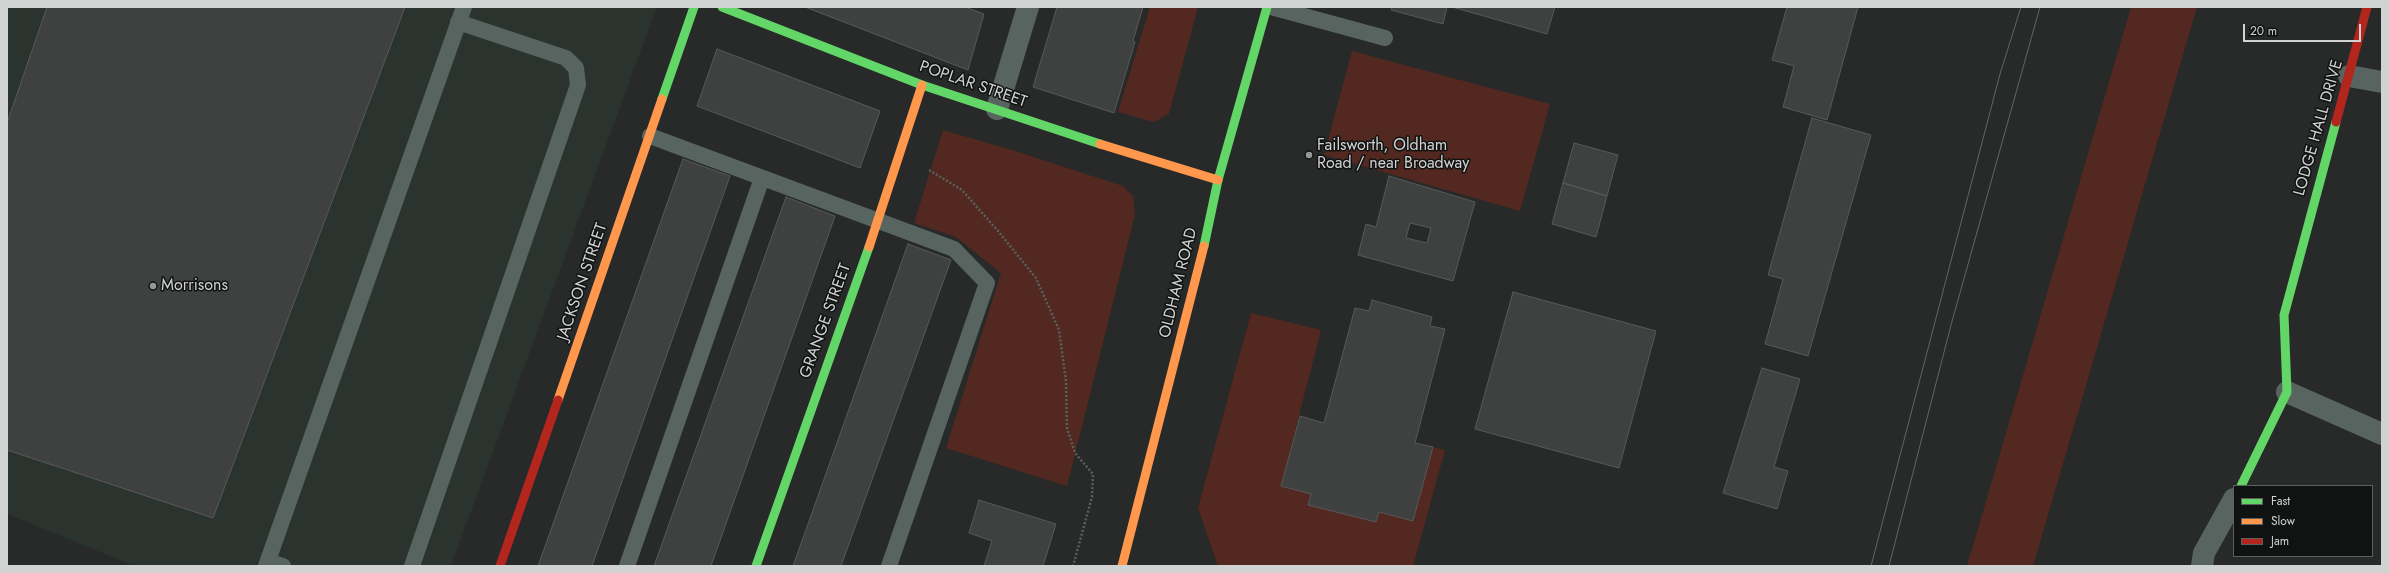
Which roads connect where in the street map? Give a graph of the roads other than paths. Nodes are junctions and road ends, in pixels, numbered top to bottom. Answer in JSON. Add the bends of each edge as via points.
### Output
{"nodes":[{"id":1,"x":694,"y":7,"type":"edge"},
{"id":2,"x":722,"y":7,"type":"edge"},
{"id":3,"x":1028,"y":7,"type":"edge"},
{"id":4,"x":1267,"y":7,"type":"edge"},
{"id":5,"x":1271,"y":7,"type":"edge"},
{"id":6,"x":2367,"y":7,"type":"edge"},
{"id":7,"x":747,"y":12,"type":"edge"},
{"id":8,"x":461,"y":14,"type":"edge"},
{"id":9,"x":1385,"y":38,"type":"dead end"},
{"id":10,"x":2349,"y":76,"type":"junction"},
{"id":11,"x":2382,"y":82,"type":"edge"},
{"id":12,"x":922,"y":85,"type":"junction"},
{"id":13,"x":997,"y":110,"type":"junction"},
{"id":14,"x":650,"y":136,"type":"junction"},
{"id":15,"x":762,"y":178,"type":"junction"},
{"id":16,"x":1218,"y":180,"type":"junction"},
{"id":17,"x":878,"y":222,"type":"junction"},
{"id":18,"x":2287,"y":392,"type":"junction"},
{"id":19,"x":2382,"y":434,"type":"edge"},
{"id":20,"x":2241,"y":485,"type":"edge"},
{"id":21,"x":2233,"y":501,"type":"edge"},
{"id":22,"x":267,"y":564,"type":"edge"},
{"id":23,"x":504,"y":565,"type":"edge"},
{"id":24,"x":283,"y":566,"type":"edge"},
{"id":25,"x":412,"y":566,"type":"edge"},
{"id":26,"x":627,"y":566,"type":"edge"},
{"id":27,"x":756,"y":566,"type":"edge"},
{"id":28,"x":889,"y":566,"type":"edge"},
{"id":29,"x":1122,"y":566,"type":"edge"},
{"id":30,"x":2202,"y":566,"type":"edge"}],
"edges":[{"from":1,"to":14,"type":"main road","name":"JACKSON STREET"},
{"from":2,"to":7,"type":"main road","name":"POPLAR STREET"},
{"from":3,"to":13,"type":"street"},
{"from":4,"to":16,"type":"main road","name":"OLDHAM ROAD"},
{"from":5,"to":9,"type":"lane"},
{"from":6,"to":10,"type":"main road","name":"LODGE HALL DRIVE"},
{"from":7,"to":12,"type":"main road","name":"POPLAR STREET"},
{"from":8,"to":22,"type":"lane"},
{"from":8,"to":25,"type":"lane","via":[[566,58],[576,68],[578,85]]},
{"from":10,"to":11,"type":"street"},
{"from":10,"to":18,"type":"main road","name":"LODGE HALL DRIVE","via":[[2304,233],[2284,315]]},
{"from":12,"to":13,"type":"main road","name":"POPLAR STREET"},
{"from":12,"to":17,"type":"main road","name":"GRANGE STREET"},
{"from":13,"to":16,"type":"main road","name":"POPLAR STREET","via":[[1167,166]]},
{"from":14,"to":15,"type":"lane"},
{"from":14,"to":23,"type":"main road","name":"JACKSON STREET"},
{"from":15,"to":17,"type":"lane"},
{"from":15,"to":26,"type":"lane"},
{"from":16,"to":29,"type":"main road","name":"OLDHAM ROAD","via":[[1194,286]]},
{"from":17,"to":27,"type":"main road","name":"GRANGE STREET"},
{"from":17,"to":28,"type":"lane","via":[[954,249],[988,283]]},
{"from":18,"to":19,"type":"street"},
{"from":18,"to":20,"type":"main road"},
{"from":21,"to":30,"type":"street","via":[[2204,553]]},
{"from":22,"to":24,"type":"lane"}]}
